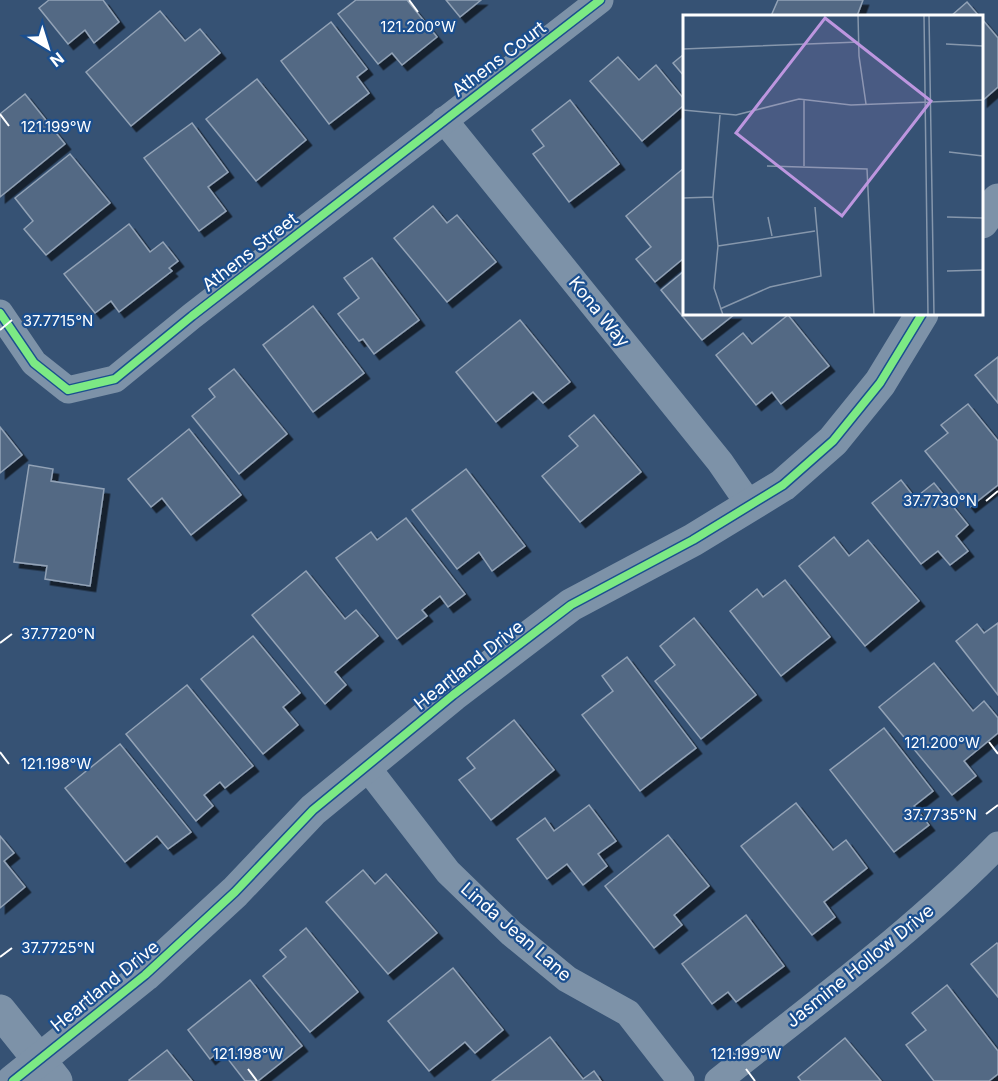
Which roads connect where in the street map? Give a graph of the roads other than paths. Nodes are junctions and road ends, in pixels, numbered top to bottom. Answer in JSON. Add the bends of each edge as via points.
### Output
{"nodes":[{"id":1,"x":600,"y":0,"type":"edge"},
{"id":2,"x":444,"y":120,"type":"junction"},
{"id":3,"x":998,"y":200,"type":"edge"},
{"id":4,"x":983,"y":219,"type":"edge"},
{"id":5,"x":0,"y":313,"type":"edge"},
{"id":6,"x":921,"y":315,"type":"edge"},
{"id":7,"x":751,"y":507,"type":"junction"},
{"id":8,"x":366,"y":766,"type":"junction"},
{"id":9,"x":998,"y":845,"type":"edge"},
{"id":10,"x":0,"y":1011,"type":"edge"},
{"id":11,"x":0,"y":1069,"type":"edge"},
{"id":12,"x":48,"y":1070,"type":"edge"},
{"id":13,"x":11,"y":1081,"type":"edge"},
{"id":14,"x":681,"y":1081,"type":"edge"},
{"id":15,"x":718,"y":1081,"type":"edge"}],
"edges":[{"from":1,"to":2,"type":"street","name":"Athens Court"},
{"from":2,"to":5,"type":"street","name":"Athens Street","via":[[115,380],[68,390],[34,363]]},
{"from":2,"to":7,"type":"street","name":"Kona Way","via":[[720,462]]},
{"from":3,"to":4,"type":"street"},
{"from":6,"to":7,"type":"street","name":"Heartland Drive","via":[[879,383],[833,441]]},
{"from":7,"to":8,"type":"street","name":"Heartland Drive","via":[[571,605]]},
{"from":8,"to":12,"type":"street","name":"Heartland Drive","via":[[312,810],[235,892]]},
{"from":8,"to":14,"type":"street","name":"Linda Jean Lane","via":[[448,872],[567,979],[628,1013]]},
{"from":9,"to":15,"type":"street","name":"Jasmine Hollow Drive","via":[[908,928]]},
{"from":10,"to":12,"type":"street"},
{"from":11,"to":13,"type":"street"},
{"from":12,"to":13,"type":"street","name":"Heartland Drive"}]}
